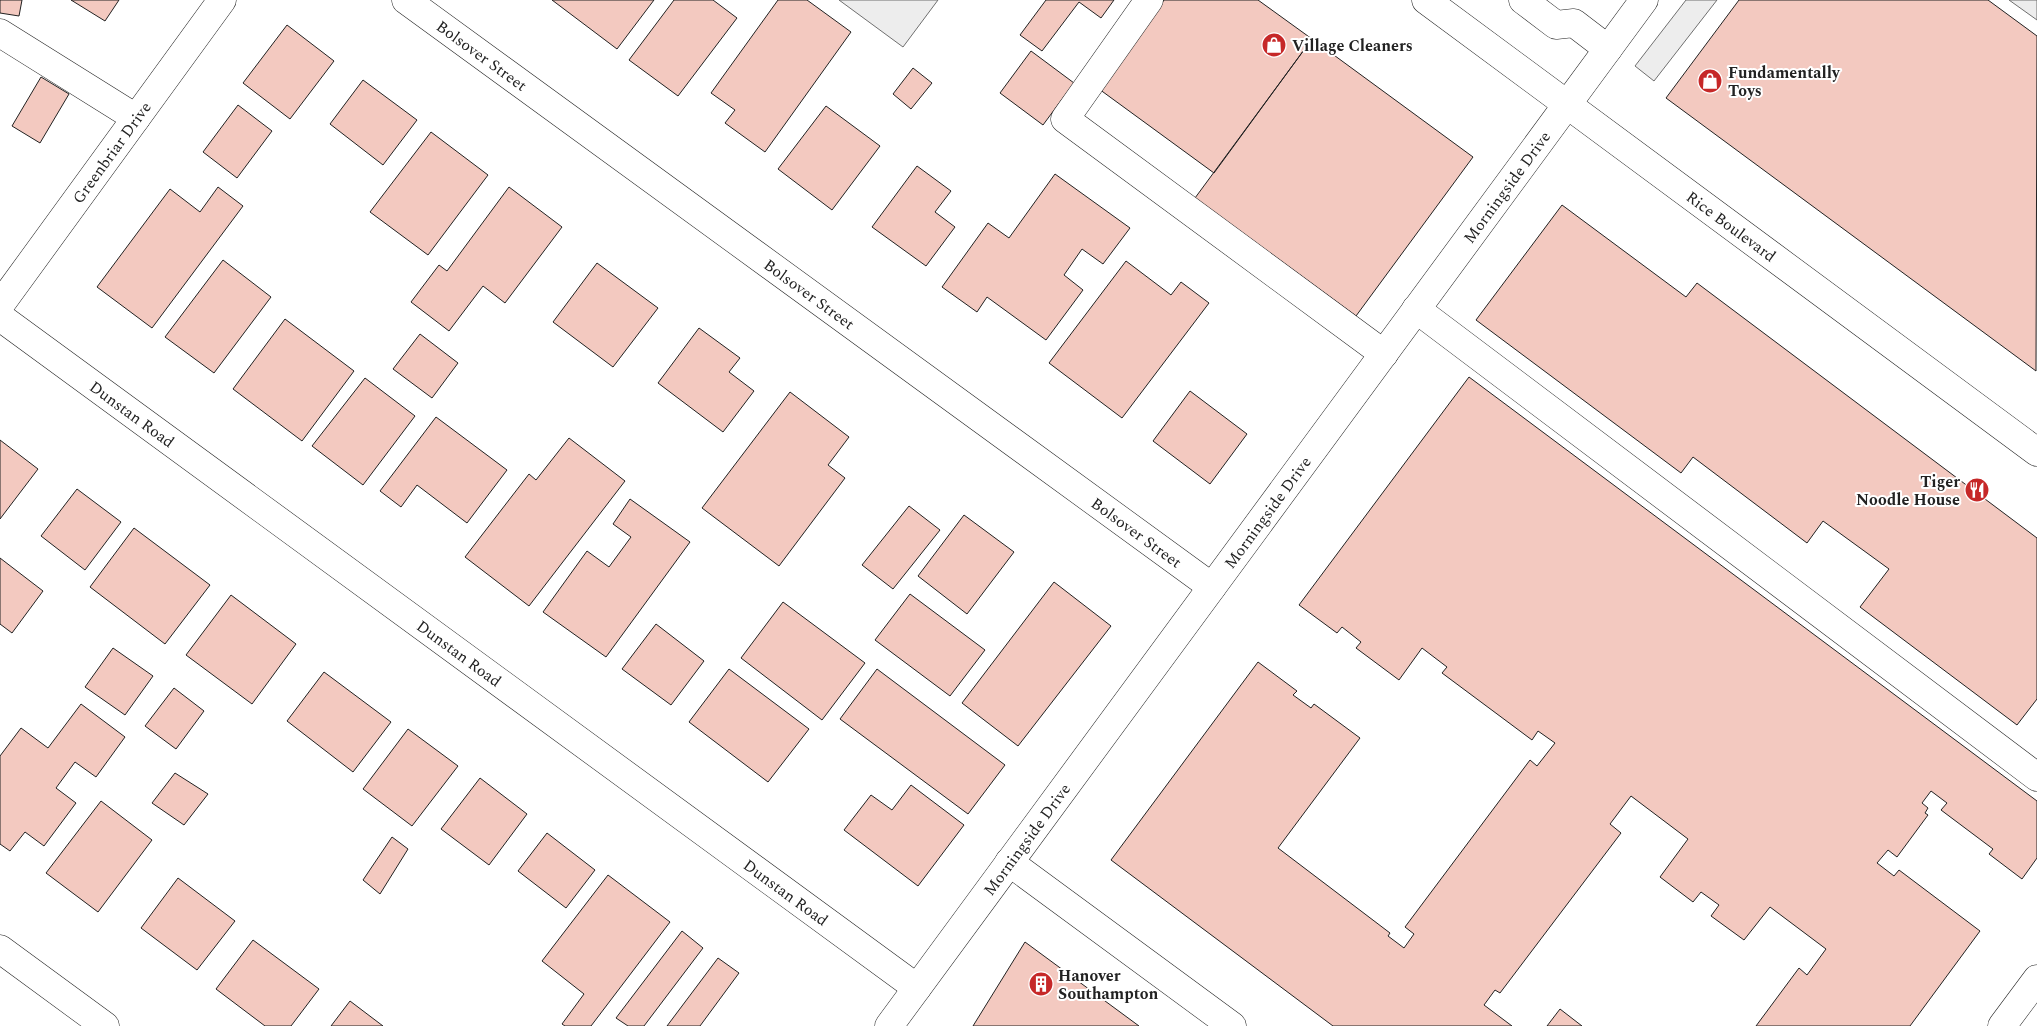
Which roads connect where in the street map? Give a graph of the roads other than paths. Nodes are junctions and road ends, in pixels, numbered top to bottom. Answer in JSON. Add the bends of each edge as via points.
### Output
{"nodes":[{"id":1,"x":222,"y":0,"type":"edge"},
{"id":2,"x":406,"y":0,"type":"edge"},
{"id":3,"x":1149,"y":0,"type":"edge"},
{"id":4,"x":1426,"y":0,"type":"edge"},
{"id":5,"x":1523,"y":0,"type":"edge"},
{"id":6,"x":1644,"y":0,"type":"edge"},
{"id":7,"x":0,"y":34,"type":"edge"},
{"id":8,"x":1608,"y":49,"type":"junction"},
{"id":9,"x":1567,"y":104,"type":"junction"},
{"id":10,"x":136,"y":118,"type":"junction"},
{"id":11,"x":0,"y":305,"type":"edge"},
{"id":12,"x":1416,"y":309,"type":"junction"},
{"id":13,"x":0,"y":318,"type":"edge"},
{"id":14,"x":1384,"y":354,"type":"junction"},
{"id":15,"x":2037,"y":452,"type":"edge"},
{"id":16,"x":1212,"y":587,"type":"junction"},
{"id":17,"x":2037,"y":777,"type":"edge"},
{"id":18,"x":1009,"y":862,"type":"junction"},
{"id":19,"x":0,"y":949,"type":"edge"},
{"id":20,"x":2037,"y":979,"type":"edge"},
{"id":21,"x":917,"y":988,"type":"junction"},
{"id":22,"x":105,"y":1026,"type":"edge"},
{"id":23,"x":889,"y":1026,"type":"edge"},
{"id":24,"x":1232,"y":1026,"type":"edge"},
{"id":25,"x":2002,"y":1026,"type":"edge"}],
"edges":[{"from":1,"to":10,"type":"street","name":"Greenbriar Drive"},
{"from":2,"to":16,"type":"street","name":"Bolsover Street"},
{"from":3,"to":14,"type":"street","via":[[1065,119]]},
{"from":4,"to":9,"type":"street","name":"Rice Boulevard"},
{"from":5,"to":8,"type":"street","via":[[1556,25],[1574,23]]},
{"from":6,"to":8,"type":"street","name":"Morningside Drive"},
{"from":7,"to":10,"type":"street"},
{"from":8,"to":9,"type":"street","name":"Morningside Drive"},
{"from":9,"to":12,"type":"street","name":"Morningside Drive"},
{"from":9,"to":15,"type":"street","name":"Rice Boulevard"},
{"from":10,"to":11,"type":"street","name":"Greenbriar Drive"},
{"from":12,"to":14,"type":"street","name":"Morningside Drive"},
{"from":12,"to":17,"type":"street"},
{"from":13,"to":21,"type":"street","name":"Dunstan Road"},
{"from":14,"to":16,"type":"street","name":"Morningside Drive"},
{"from":16,"to":18,"type":"street","name":"Morningside Drive"},
{"from":18,"to":21,"type":"street","name":"Morningside Drive"},
{"from":18,"to":24,"type":"street"},
{"from":19,"to":22,"type":"street"},
{"from":20,"to":25,"type":"street"},
{"from":21,"to":23,"type":"street","name":"Morningside Drive"}]}
